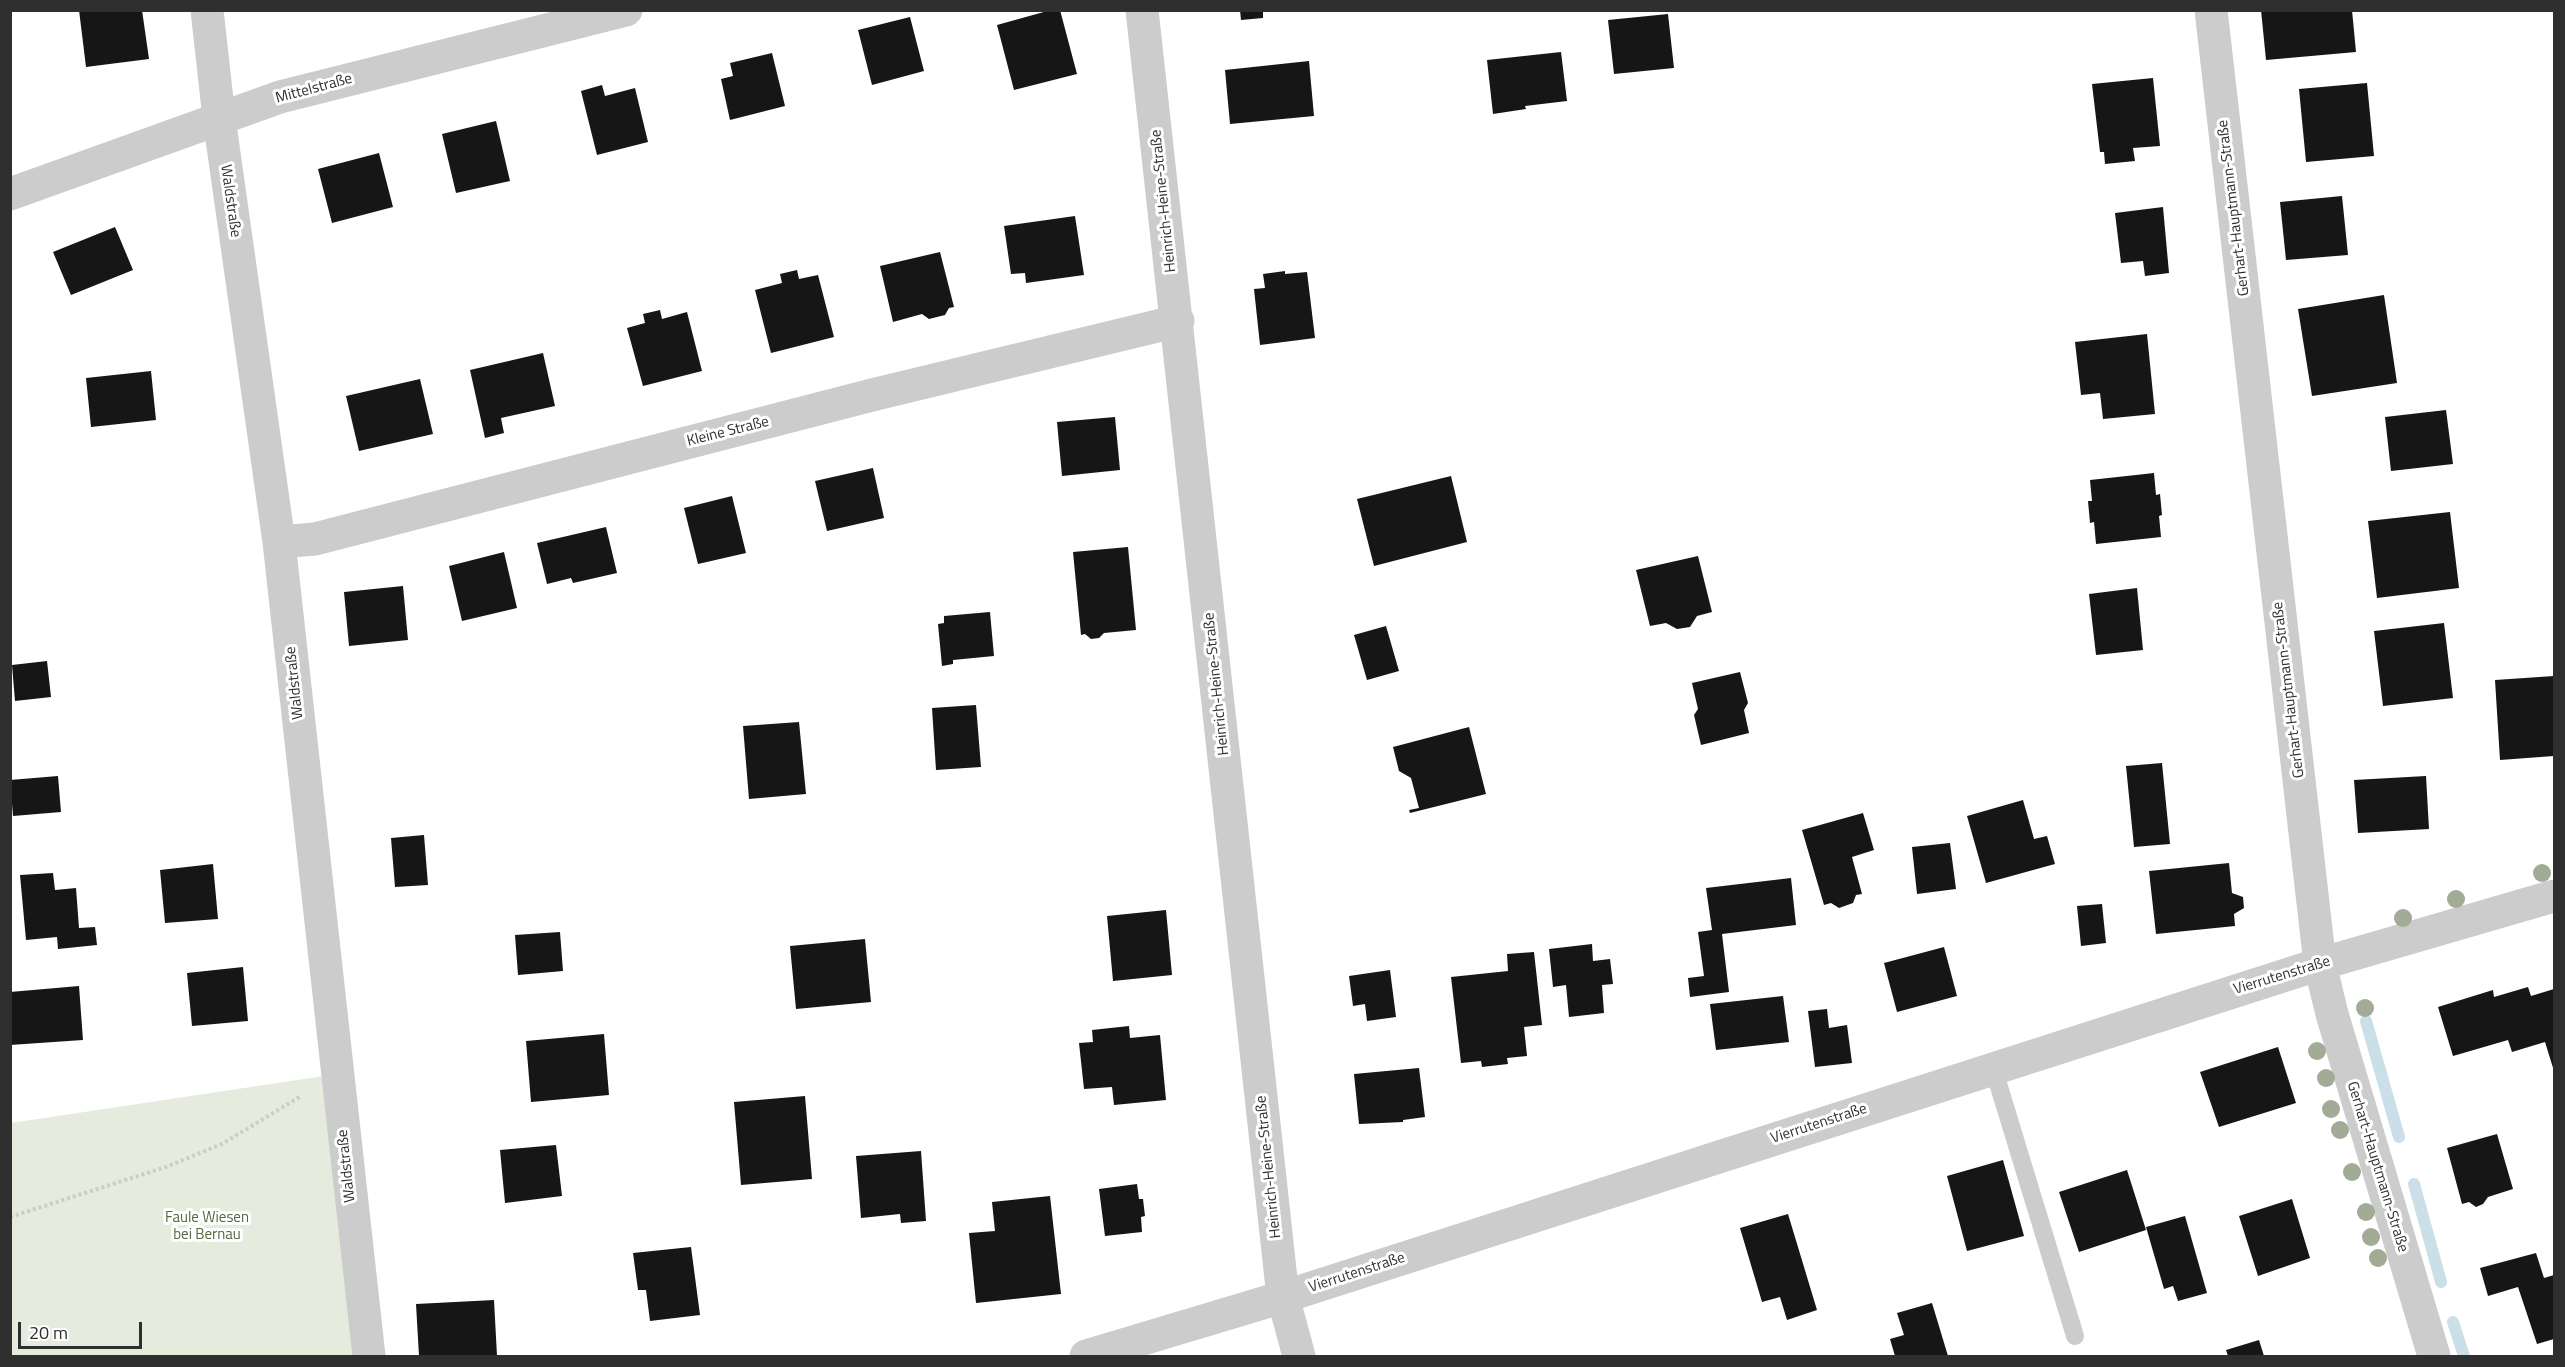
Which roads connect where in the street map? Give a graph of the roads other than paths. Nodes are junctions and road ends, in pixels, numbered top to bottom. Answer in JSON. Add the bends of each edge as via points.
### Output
{"nodes":[{"id":1,"x":207,"y":10,"type":"edge"},
{"id":2,"x":626,"y":10,"type":"edge"},
{"id":3,"x":1142,"y":10,"type":"edge"},
{"id":4,"x":2211,"y":10,"type":"edge"},
{"id":5,"x":219,"y":118,"type":"junction"},
{"id":6,"x":10,"y":194,"type":"edge"},
{"id":7,"x":1178,"y":321,"type":"junction"},
{"id":8,"x":279,"y":542,"type":"junction"},
{"id":9,"x":2554,"y":896,"type":"edge"},
{"id":10,"x":2320,"y":964,"type":"junction"},
{"id":11,"x":1993,"y":1067,"type":"junction"},
{"id":12,"x":1283,"y":1297,"type":"junction"},
{"id":13,"x":2075,"y":1336,"type":"dead end"},
{"id":14,"x":369,"y":1356,"type":"edge"},
{"id":15,"x":1086,"y":1356,"type":"edge"},
{"id":16,"x":1299,"y":1356,"type":"edge"},
{"id":17,"x":2434,"y":1356,"type":"edge"}],
"edges":[{"from":1,"to":5,"type":"street","name":"Waldstraße"},
{"from":2,"to":5,"type":"street","name":"Mittelstraße","via":[[280,98]]},
{"from":3,"to":7,"type":"street","name":"Heinrich-Heine-Straße"},
{"from":4,"to":10,"type":"street","name":"Gerhart-Hauptmann-Straße"},
{"from":5,"to":6,"type":"street","name":"Mittelstraße"},
{"from":5,"to":8,"type":"street","name":"Waldstraße"},
{"from":7,"to":8,"type":"street","name":"Kleine Straße","via":[[315,538]]},
{"from":7,"to":12,"type":"street","name":"Heinrich-Heine-Straße"},
{"from":8,"to":14,"type":"street","name":"Waldstraße"},
{"from":9,"to":10,"type":"street","name":"Vierrutenstraße"},
{"from":10,"to":11,"type":"street","name":"Vierrutenstraße"},
{"from":10,"to":17,"type":"street","name":"Gerhart-Hauptmann-Straße"},
{"from":11,"to":12,"type":"street","name":"Vierrutenstraße"},
{"from":11,"to":13,"type":"lane"},
{"from":12,"to":15,"type":"street","name":"Vierrutenstraße"},
{"from":12,"to":16,"type":"street","name":"Heinrich-Heine-Straße"}]}
